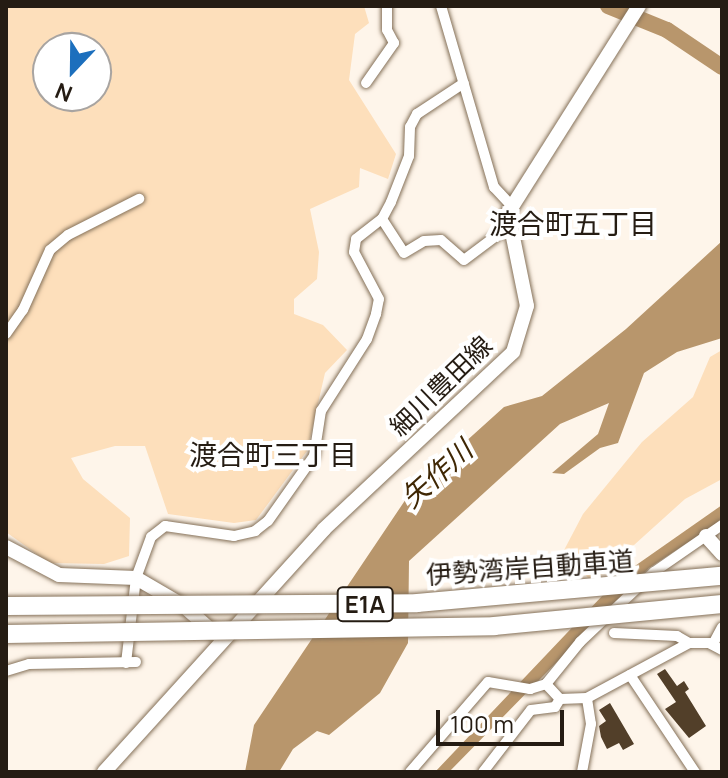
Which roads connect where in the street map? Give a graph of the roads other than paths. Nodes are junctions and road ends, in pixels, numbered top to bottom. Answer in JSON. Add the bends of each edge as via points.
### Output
{"nodes":[{"id":1,"x":387,"y":6,"type":"edge"},
{"id":2,"x":441,"y":6,"type":"edge"},
{"id":3,"x":639,"y":6,"type":"edge"},
{"id":4,"x":366,"y":83,"type":"dead end"},
{"id":5,"x":464,"y":83,"type":"junction"},
{"id":6,"x":139,"y":199,"type":"dead end"},
{"id":7,"x":511,"y":205,"type":"junction"},
{"id":8,"x":382,"y":219,"type":"junction"},
{"id":9,"x":508,"y":227,"type":"junction"},
{"id":10,"x":6,"y":334,"type":"edge"},
{"id":11,"x":722,"y":525,"type":"edge"},
{"id":12,"x":706,"y":536,"type":"junction"},
{"id":13,"x":6,"y":547,"type":"edge"},
{"id":14,"x":722,"y":554,"type":"edge"},
{"id":15,"x":722,"y":576,"type":"edge"},
{"id":16,"x":136,"y":578,"type":"junction"},
{"id":17,"x":722,"y":604,"type":"edge"},
{"id":18,"x":6,"y":606,"type":"edge"},
{"id":19,"x":722,"y":627,"type":"edge"},
{"id":20,"x":614,"y":633,"type":"dead end"},
{"id":21,"x":6,"y":634,"type":"edge"},
{"id":22,"x":224,"y":641,"type":"junction"},
{"id":23,"x":689,"y":643,"type":"junction"},
{"id":24,"x":718,"y":647,"type":"edge"},
{"id":25,"x":6,"y":671,"type":"edge"},
{"id":26,"x":630,"y":675,"type":"junction"},
{"id":27,"x":546,"y":684,"type":"junction"},
{"id":28,"x":587,"y":698,"type":"junction"},
{"id":29,"x":560,"y":699,"type":"junction"},
{"id":30,"x":104,"y":772,"type":"edge"},
{"id":31,"x":410,"y":772,"type":"edge"},
{"id":32,"x":483,"y":772,"type":"edge"},
{"id":33,"x":582,"y":772,"type":"edge"},
{"id":34,"x":695,"y":772,"type":"edge"}],
"edges":[{"from":1,"to":4,"type":"street","via":[[387,30],[394,43]]},
{"from":2,"to":5,"type":"street"},
{"from":3,"to":7,"type":"main road","name":"細川豊田線"},
{"from":5,"to":7,"type":"street","via":[[494,187]]},
{"from":5,"to":8,"type":"street","via":[[417,114],[410,127],[409,156]]},
{"from":6,"to":10,"type":"street","via":[[68,235],[50,250]]},
{"from":7,"to":9,"type":"main road","name":"細川豊田線"},
{"from":8,"to":9,"type":"street","via":[[404,253],[424,241],[441,240],[464,260]]},
{"from":8,"to":16,"type":"street","via":[[360,233],[354,246],[379,299],[376,314],[367,339],[321,411],[310,463],[255,531],[234,536],[165,526],[151,537]]},
{"from":9,"to":22,"type":"main road","name":"細川豊田線","via":[[527,306],[513,352],[324,529]]},
{"from":11,"to":12,"type":"street"},
{"from":12,"to":14,"type":"main road"},
{"from":12,"to":27,"type":"street","via":[[654,572],[580,642]]},
{"from":13,"to":16,"type":"main road","via":[[59,575]]},
{"from":15,"to":18,"type":"highway","name":"伊勢湾岸自動車道","number":"E1A","bridge":true,"via":[[417,603]]},
{"from":16,"to":22,"type":"main road","via":[[184,606]]},
{"from":16,"to":25,"type":"street","via":[[131,663],[29,664]]},
{"from":17,"to":21,"type":"highway","name":"伊勢湾岸自動車道","number":"E1A","bridge":true,"via":[[479,627]]},
{"from":19,"to":24,"type":"street"},
{"from":20,"to":23,"type":"street","via":[[677,636]]},
{"from":22,"to":30,"type":"main road","name":"細川豊田線"},
{"from":23,"to":24,"type":"street"},
{"from":23,"to":26,"type":"street"},
{"from":26,"to":28,"type":"street"},
{"from":26,"to":34,"type":"street"},
{"from":27,"to":29,"type":"street"},
{"from":27,"to":31,"type":"street","via":[[530,689],[488,682]]},
{"from":28,"to":29,"type":"street"},
{"from":28,"to":33,"type":"street","via":[[591,724]]},
{"from":29,"to":32,"type":"street","via":[[555,707],[531,710]]}]}
